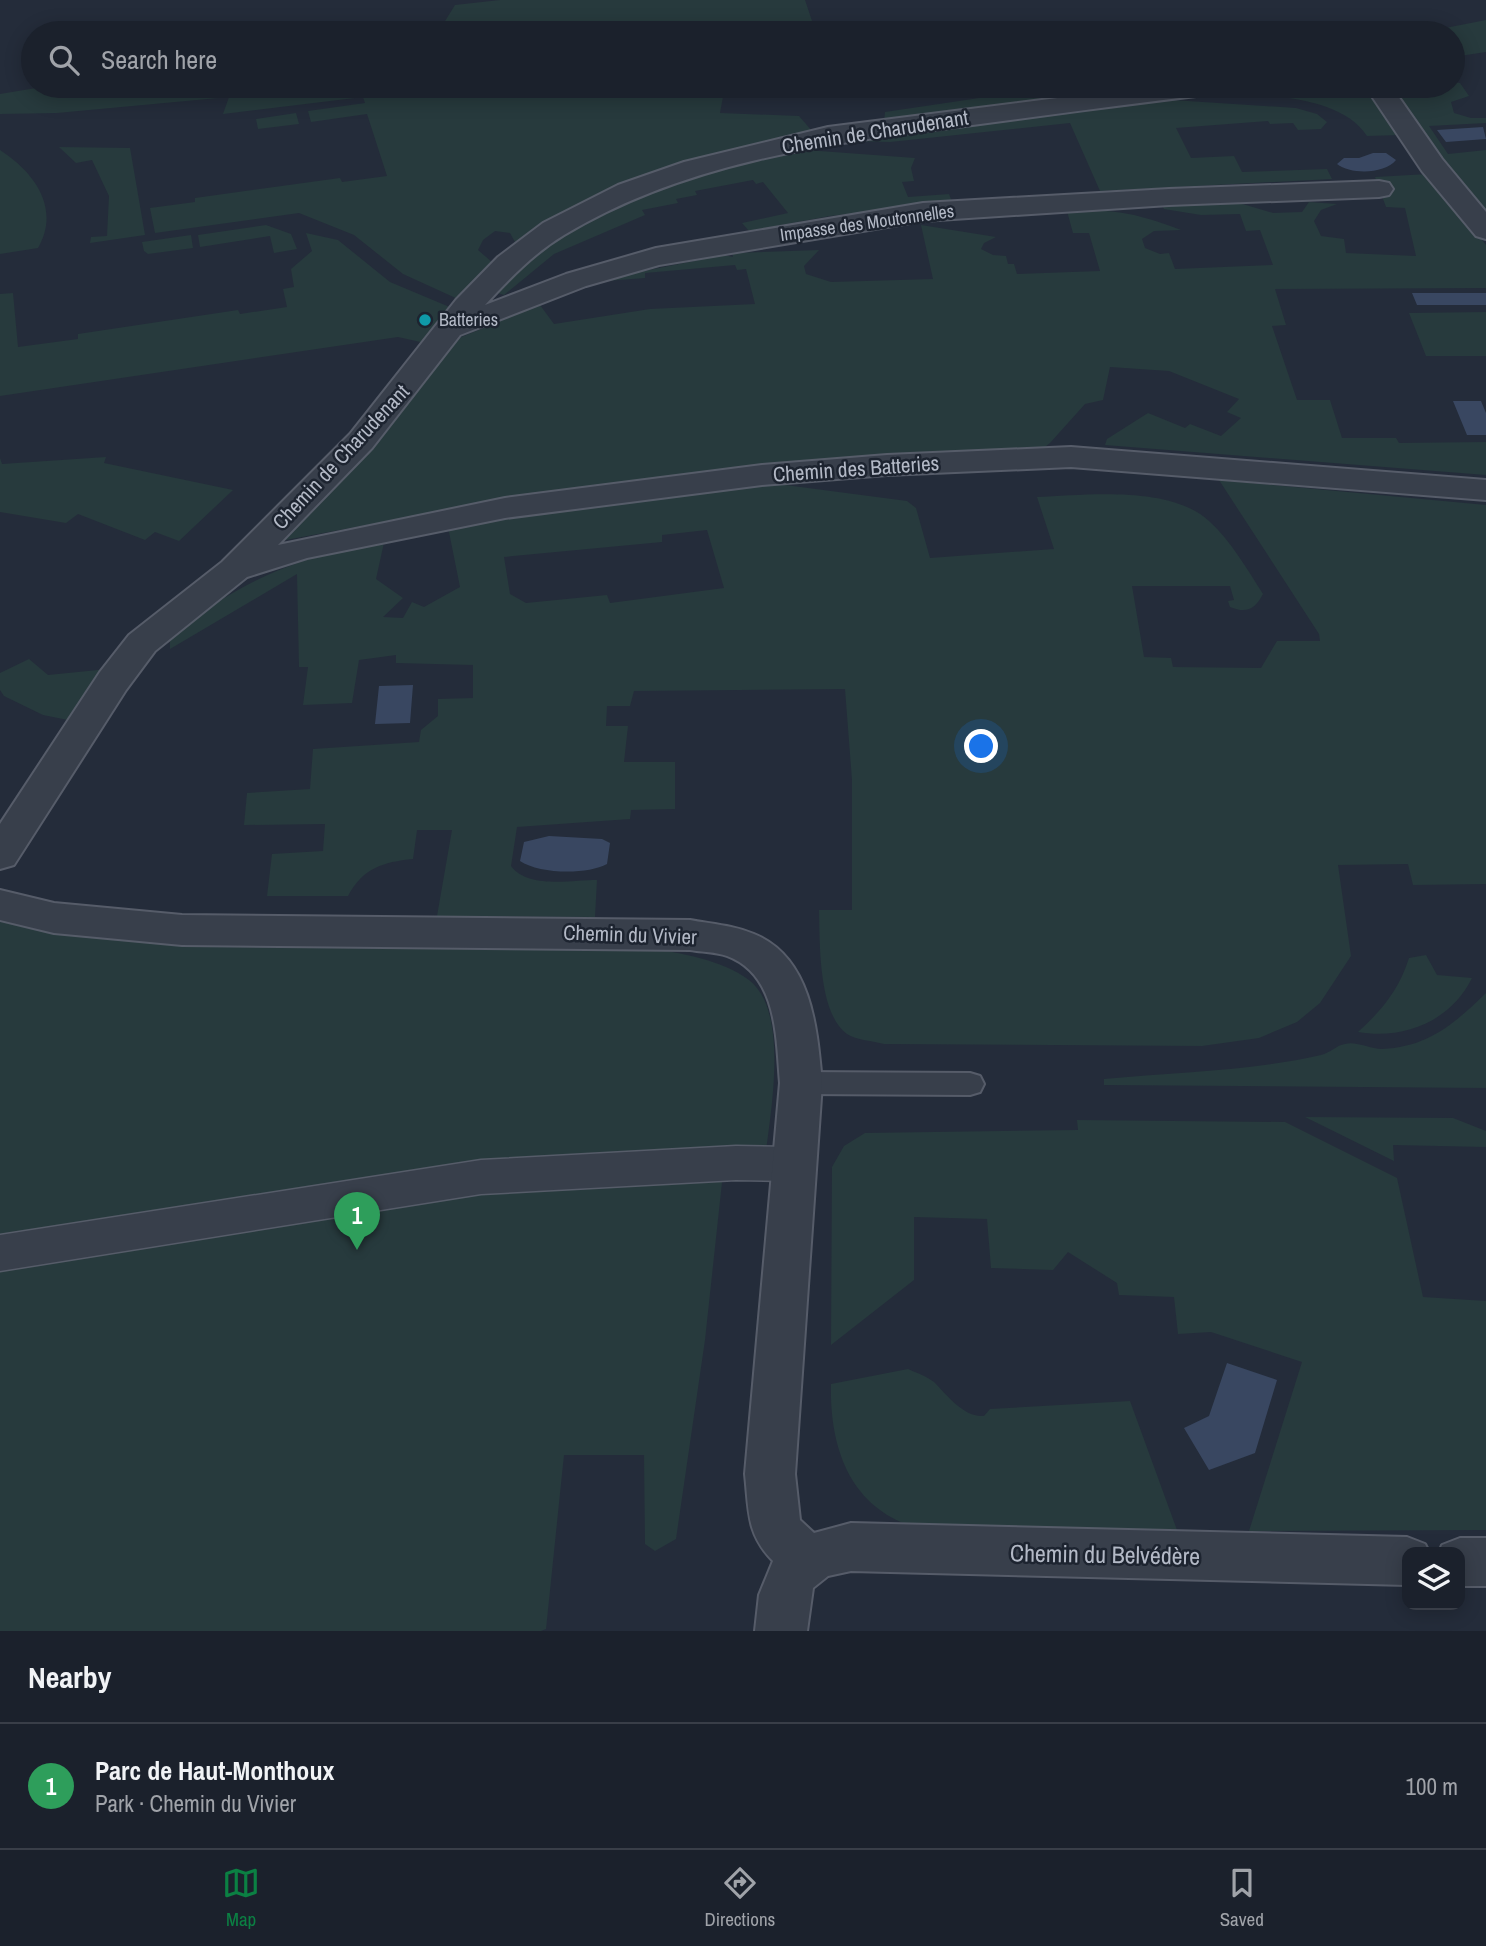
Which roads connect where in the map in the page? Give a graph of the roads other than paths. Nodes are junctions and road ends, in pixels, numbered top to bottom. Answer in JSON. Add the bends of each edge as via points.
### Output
{"nodes":[{"id":1,"x":1118,"y":98,"type":"edge"},
{"id":2,"x":1386,"y":98,"type":"edge"},
{"id":3,"x":1379,"y":189,"type":"dead end"},
{"id":4,"x":1486,"y":230,"type":"edge"},
{"id":5,"x":452,"y":327,"type":"junction"},
{"id":6,"x":1486,"y":490,"type":"edge"},
{"id":7,"x":234,"y":570,"type":"junction"},
{"id":8,"x":0,"y":855,"type":"edge"},
{"id":9,"x":0,"y":905,"type":"edge"},
{"id":10,"x":801,"y":1083,"type":"junction"},
{"id":11,"x":970,"y":1084,"type":"dead end"},
{"id":12,"x":793,"y":1164,"type":"junction"},
{"id":13,"x":0,"y":1253,"type":"edge"},
{"id":14,"x":806,"y":1560,"type":"junction"},
{"id":15,"x":1402,"y":1561,"type":"edge"},
{"id":16,"x":1465,"y":1562,"type":"edge"},
{"id":17,"x":1486,"y":1562,"type":"edge"},
{"id":18,"x":781,"y":1631,"type":"edge"}],
"edges":[{"from":1,"to":5,"type":"street","name":"Chemin de Charudenant","via":[[828,135],[694,168],[628,191],[553,229],[508,263]]},
{"from":2,"to":4,"type":"street"},
{"from":3,"to":5,"type":"street","name":"Impasse des Moutonnelles","via":[[923,212],[656,257],[576,280]]},
{"from":5,"to":7,"type":"street","name":"Chemin de Charudenant","via":[[361,441]]},
{"from":6,"to":7,"type":"street","name":"Chemin des Batteries","via":[[1072,457],[825,469],[505,508],[301,550]]},
{"from":7,"to":8,"type":"street","name":"Chemin de Charudenant","via":[[142,643]]},
{"from":9,"to":10,"type":"street","name":"Chemin du Vivier","via":[[54,918],[183,930],[629,933],[690,935],[739,944],[770,964],[787,992]]},
{"from":10,"to":11,"type":"lane"},
{"from":10,"to":12,"type":"street","name":"Chemin du Vivier"},
{"from":12,"to":13,"type":"street","via":[[481,1177]]},
{"from":12,"to":14,"type":"street","name":"Chemin du Vivier","via":[[770,1474],[776,1530]]},
{"from":14,"to":15,"type":"street","name":"Chemin du Belvédère","via":[[851,1547]]},
{"from":14,"to":18,"type":"street","via":[[783,1591]]},
{"from":16,"to":17,"type":"street"}]}
